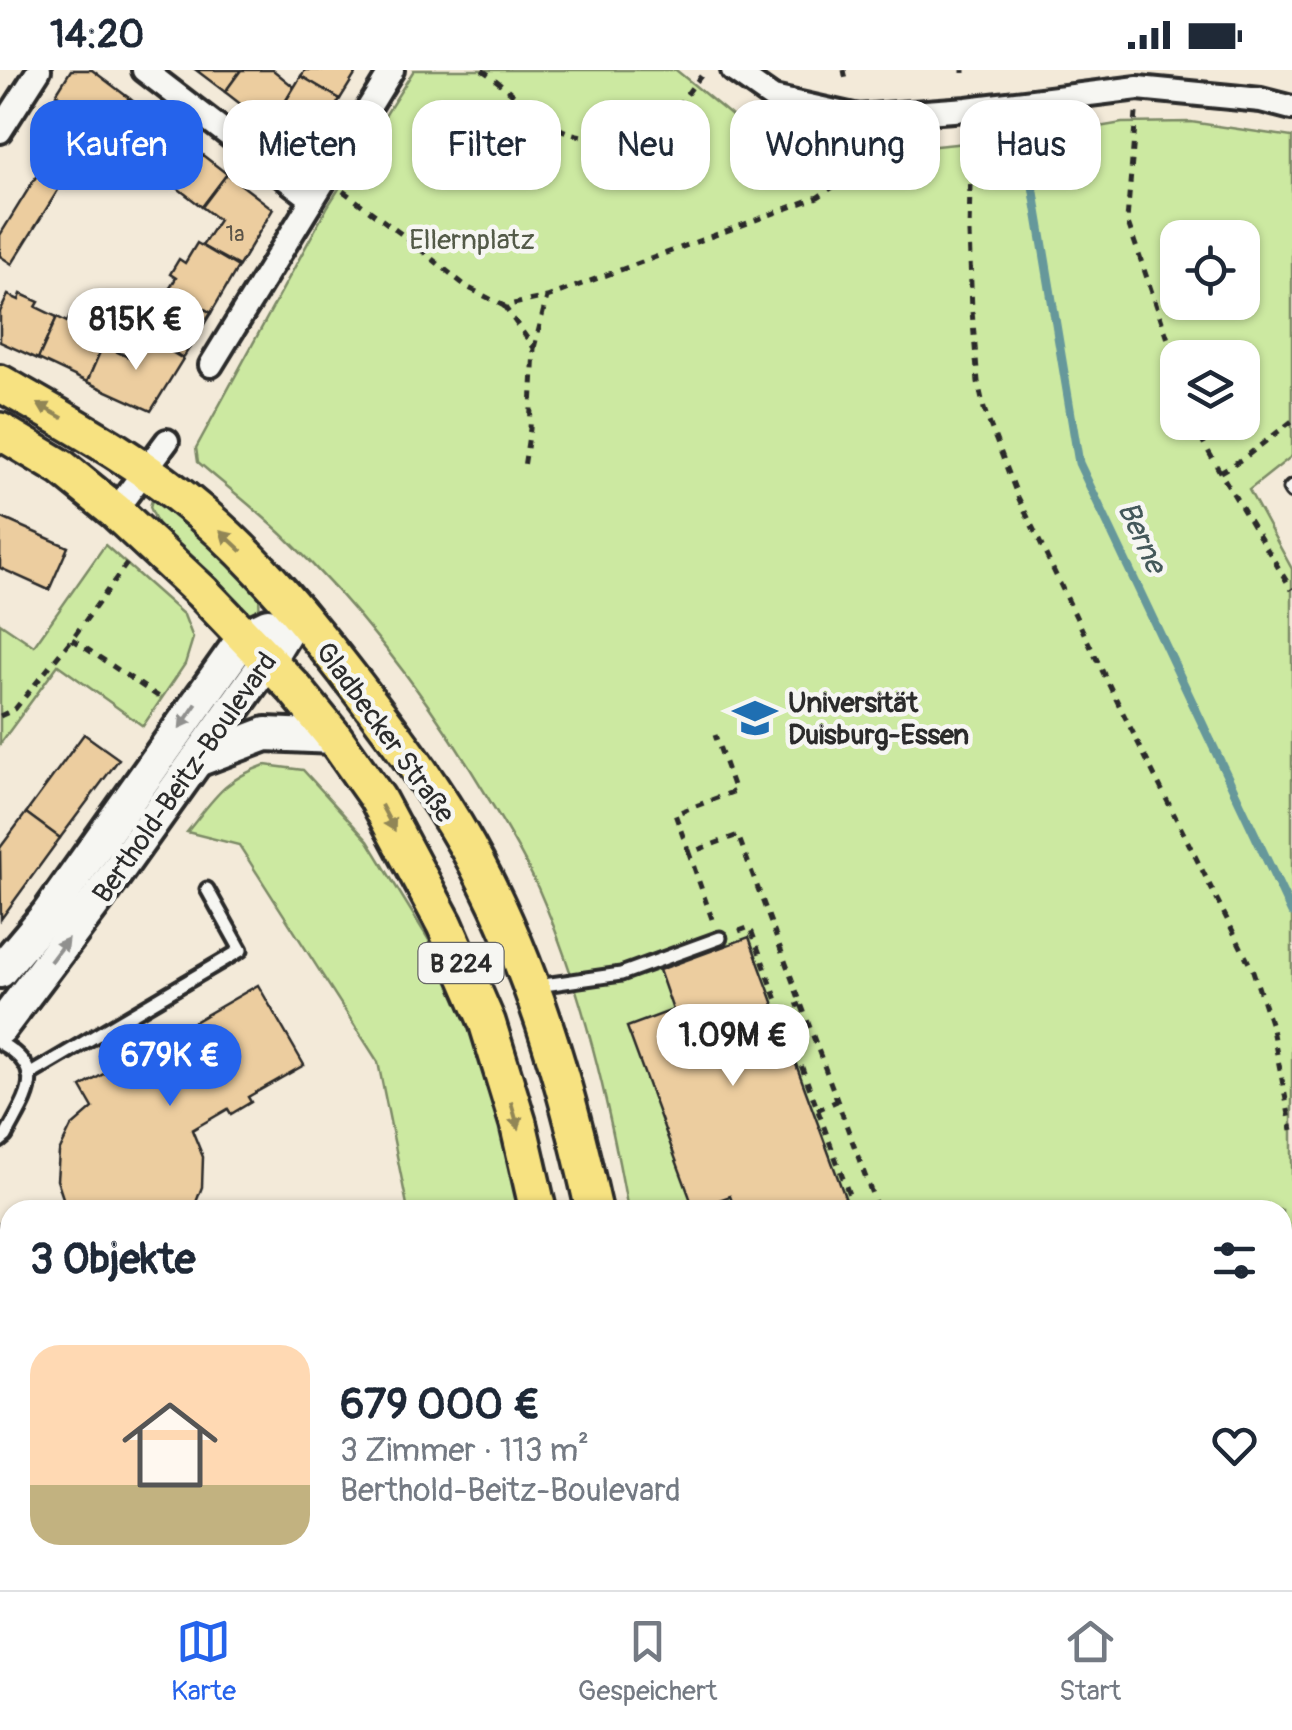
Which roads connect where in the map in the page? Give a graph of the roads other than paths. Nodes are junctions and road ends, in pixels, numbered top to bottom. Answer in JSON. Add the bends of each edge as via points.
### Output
{"nodes":[{"id":1,"x":39,"y":70,"type":"edge"},
{"id":2,"x":144,"y":70,"type":"edge"},
{"id":3,"x":392,"y":70,"type":"edge"},
{"id":4,"x":732,"y":70,"type":"edge"},
{"id":5,"x":1292,"y":108,"type":"edge"},
{"id":6,"x":0,"y":131,"type":"edge"},
{"id":7,"x":312,"y":198,"type":"junction"},
{"id":8,"x":210,"y":366,"type":"dead end"},
{"id":9,"x":0,"y":383,"type":"edge"},
{"id":10,"x":0,"y":431,"type":"edge"},
{"id":11,"x":168,"y":441,"type":"dead end"},
{"id":12,"x":144,"y":471,"type":"junction"},
{"id":13,"x":115,"y":511,"type":"junction"},
{"id":14,"x":214,"y":604,"type":"junction"},
{"id":15,"x":298,"y":612,"type":"junction"},
{"id":16,"x":256,"y":648,"type":"junction"},
{"id":17,"x":214,"y":678,"type":"junction"},
{"id":18,"x":334,"y":737,"type":"junction"},
{"id":19,"x":197,"y":760,"type":"junction"},
{"id":20,"x":207,"y":889,"type":"dead end"},
{"id":21,"x":720,"y":938,"type":"road end"},
{"id":22,"x":0,"y":971,"type":"edge"},
{"id":23,"x":533,"y":987,"type":"junction"},
{"id":24,"x":0,"y":1028,"type":"edge"},
{"id":25,"x":0,"y":1043,"type":"edge"},
{"id":26,"x":29,"y":1075,"type":"junction"},
{"id":27,"x":0,"y":1141,"type":"edge"},
{"id":28,"x":536,"y":1200,"type":"edge"},
{"id":29,"x":592,"y":1200,"type":"edge"}],
"edges":[{"from":1,"to":6,"type":"street"},
{"from":2,"to":7,"type":"street"},
{"from":3,"to":7,"type":"street"},
{"from":4,"to":5,"type":"street","via":[[773,98],[858,117],[1138,88]]},
{"from":7,"to":8,"type":"street"},
{"from":12,"to":9,"type":"main road","name":"Gladbecker Straße","number":"B 224","one_way":true},
{"from":10,"to":13,"type":"main road","name":"Gladbecker Straße","number":"B 224","via":[[62,468]]},
{"from":11,"to":12,"type":"street"},
{"from":12,"to":13,"type":"street"},
{"from":15,"to":12,"type":"main road","name":"Gladbecker Straße","number":"B 224","one_way":true,"via":[[202,514]]},
{"from":13,"to":14,"type":"main road","name":"Gladbecker Straße","number":"B 224"},
{"from":14,"to":16,"type":"main road","name":"Gladbecker Straße","number":"B 224"},
{"from":14,"to":17,"type":"main road","name":"Berthold-Beitz-Boulevard"},
{"from":15,"to":16,"type":"main road","name":"Berthold-Beitz-Boulevard"},
{"from":15,"to":23,"type":"main road","name":"Gladbecker Straße","number":"B 224","via":[[416,764],[468,847]]},
{"from":16,"to":17,"type":"main road","name":"Berthold-Beitz-Boulevard"},
{"from":16,"to":18,"type":"main road","name":"Gladbecker Straße","number":"B 224"},
{"from":16,"to":19,"type":"main road","name":"Berthold-Beitz-Boulevard"},
{"from":17,"to":22,"type":"main road","name":"Berthold-Beitz-Boulevard","one_way":true,"via":[[48,914]]},
{"from":18,"to":19,"type":"main road","via":[[266,734]]},
{"from":18,"to":28,"type":"main road","name":"Gladbecker Straße","number":"B 224","one_way":true,"via":[[377,798],[488,1022]]},
{"from":24,"to":19,"type":"main road","name":"Berthold-Beitz-Boulevard","one_way":true},
{"from":20,"to":26,"type":"lane","via":[[241,950]]},
{"from":21,"to":23,"type":"lane","via":[[621,974]]},
{"from":23,"to":29,"type":"main road","name":"Gladbecker Straße","number":"B 224"},
{"from":25,"to":26,"type":"lane","via":[[24,1062]]},
{"from":26,"to":27,"type":"lane","via":[[30,1090]]}]}
